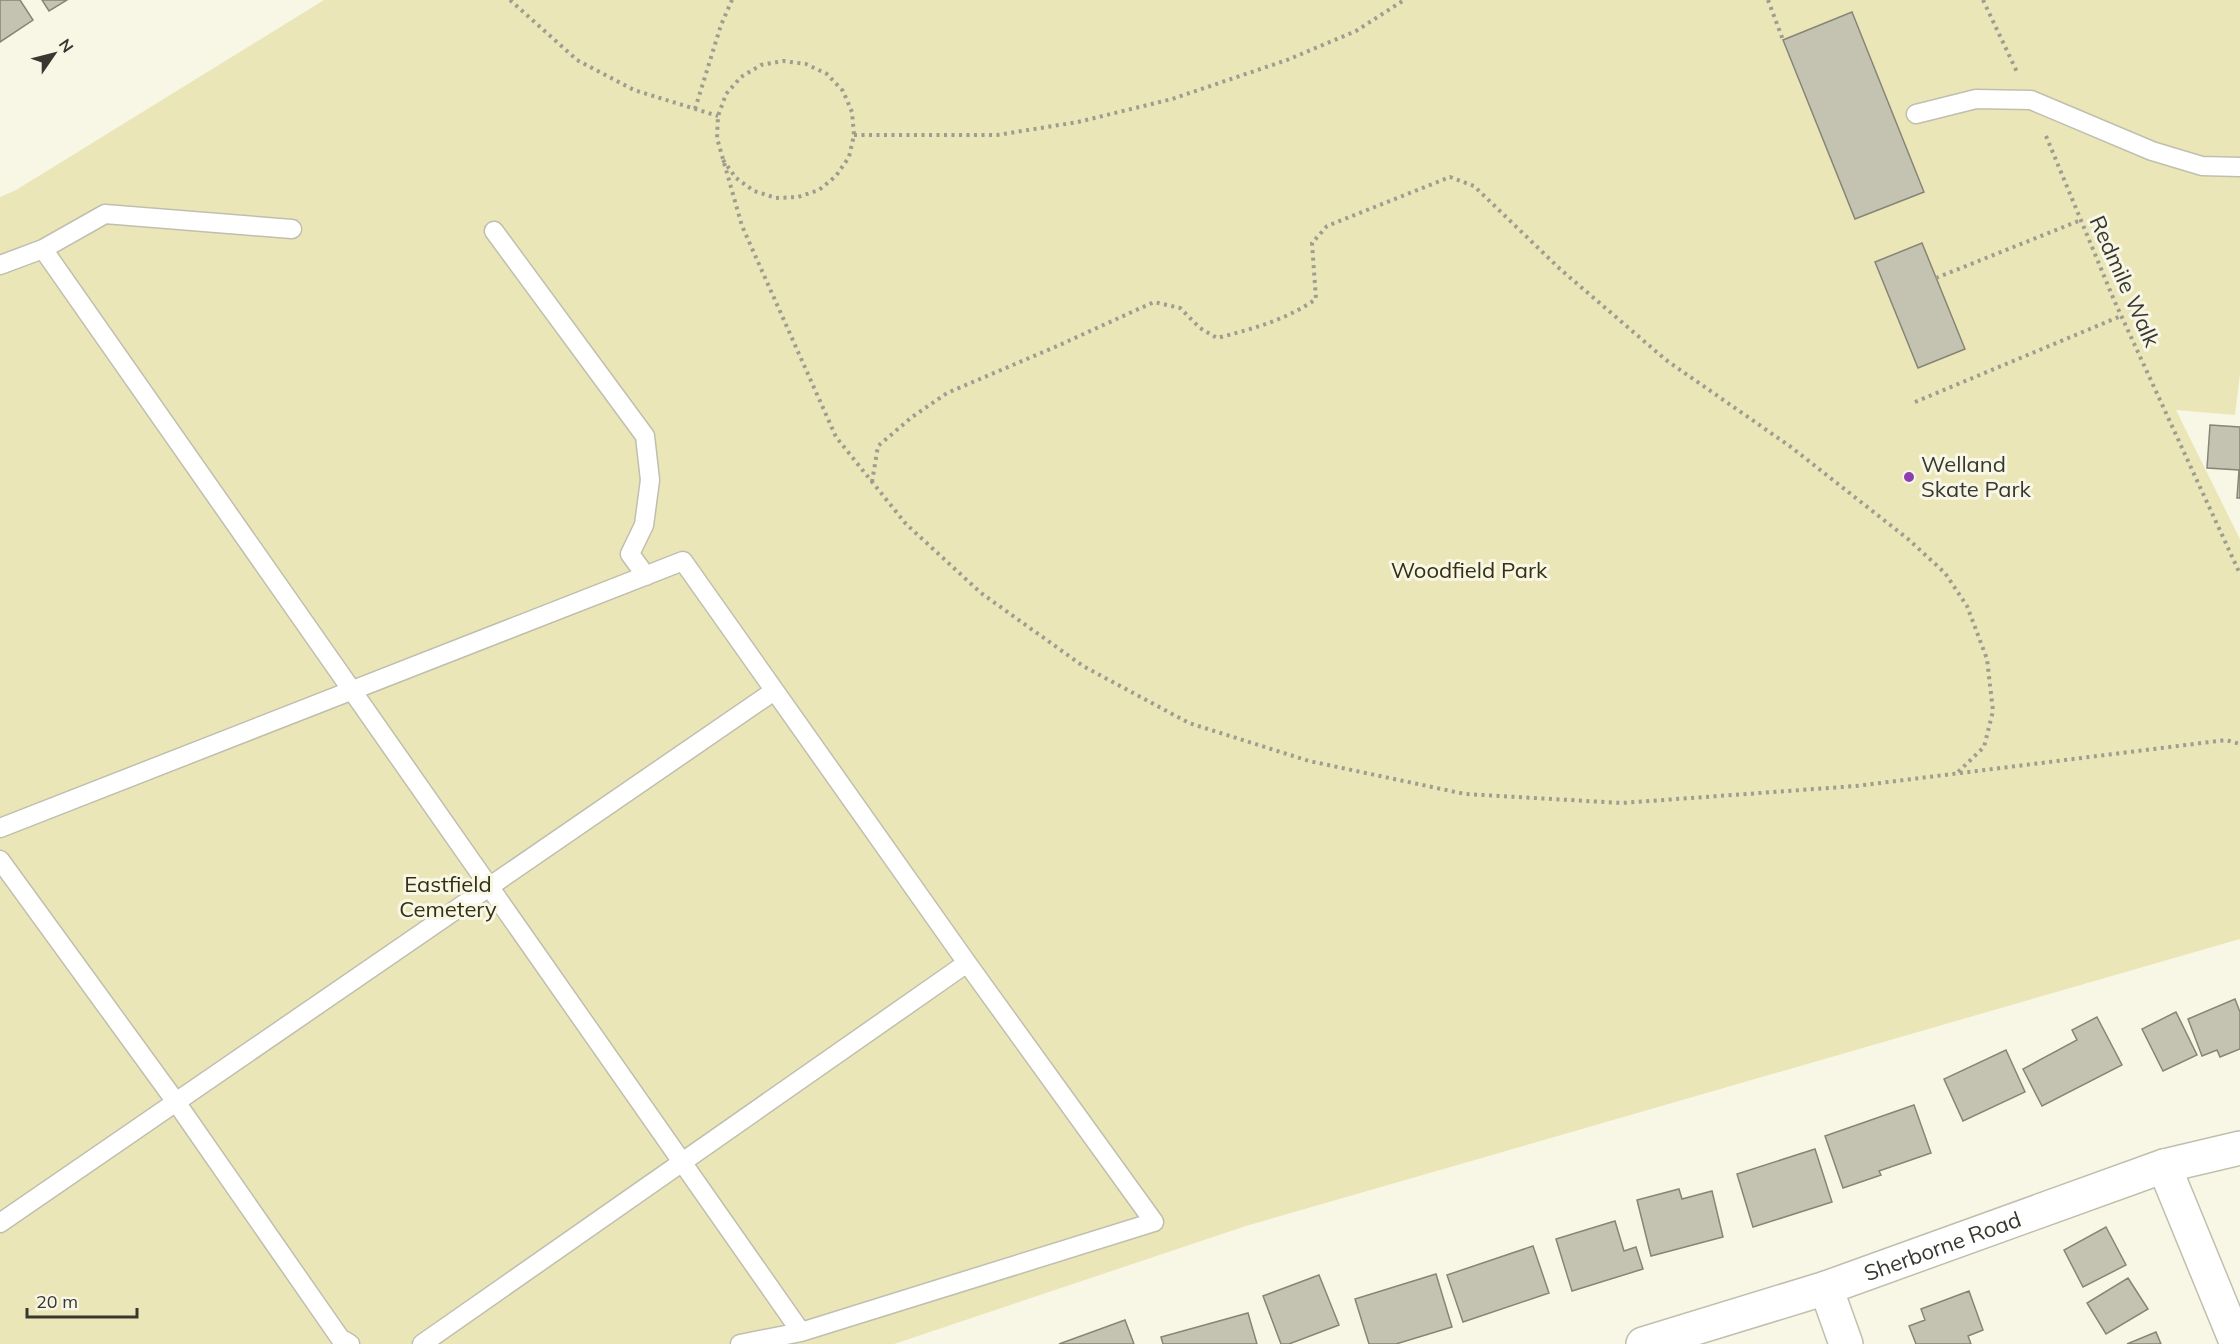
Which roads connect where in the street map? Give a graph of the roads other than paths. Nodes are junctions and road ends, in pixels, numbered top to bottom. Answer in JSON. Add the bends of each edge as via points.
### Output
{"nodes":[{"id":1,"x":1916,"y":114,"type":"dead end"},
{"id":2,"x":2240,"y":167,"type":"edge"},
{"id":3,"x":292,"y":229,"type":"dead end"},
{"id":4,"x":494,"y":231,"type":"dead end"},
{"id":5,"x":43,"y":249,"type":"junction"},
{"id":6,"x":0,"y":266,"type":"edge"},
{"id":7,"x":646,"y":576,"type":"junction"},
{"id":8,"x":352,"y":690,"type":"junction"},
{"id":9,"x":774,"y":691,"type":"junction"},
{"id":10,"x":0,"y":828,"type":"edge"},
{"id":11,"x":0,"y":860,"type":"edge"},
{"id":12,"x":489,"y":887,"type":"junction"},
{"id":13,"x":967,"y":963,"type":"junction"},
{"id":14,"x":176,"y":1102,"type":"junction"},
{"id":15,"x":2240,"y":1148,"type":"edge"},
{"id":16,"x":682,"y":1162,"type":"junction"},
{"id":17,"x":2164,"y":1166,"type":"junction"},
{"id":18,"x":0,"y":1223,"type":"edge"},
{"id":19,"x":1826,"y":1288,"type":"junction"},
{"id":20,"x":801,"y":1332,"type":"junction"},
{"id":21,"x":339,"y":1342,"type":"edge"},
{"id":22,"x":422,"y":1344,"type":"edge"},
{"id":23,"x":740,"y":1344,"type":"edge"},
{"id":24,"x":1643,"y":1344,"type":"edge"},
{"id":25,"x":1846,"y":1344,"type":"edge"},
{"id":26,"x":2237,"y":1344,"type":"edge"}],
"edges":[{"from":1,"to":2,"type":"lane","via":[[1976,99],[2031,100],[2152,151],[2202,166]]},
{"from":3,"to":5,"type":"lane","via":[[105,214]]},
{"from":4,"to":7,"type":"lane","via":[[645,436],[650,480],[644,525],[630,554]]},
{"from":5,"to":6,"type":"lane"},
{"from":5,"to":8,"type":"lane"},
{"from":7,"to":8,"type":"lane"},
{"from":7,"to":9,"type":"lane","via":[[683,561]]},
{"from":8,"to":10,"type":"lane"},
{"from":8,"to":12,"type":"lane"},
{"from":9,"to":12,"type":"lane"},
{"from":9,"to":13,"type":"lane"},
{"from":11,"to":14,"type":"lane"},
{"from":12,"to":14,"type":"lane"},
{"from":12,"to":16,"type":"lane"},
{"from":13,"to":16,"type":"lane"},
{"from":13,"to":20,"type":"lane","via":[[1154,1222]]},
{"from":14,"to":18,"type":"lane"},
{"from":14,"to":21,"type":"lane"},
{"from":15,"to":17,"type":"street","name":"Sherborne Road"},
{"from":16,"to":20,"type":"lane"},
{"from":16,"to":22,"type":"lane"},
{"from":17,"to":19,"type":"street","name":"Sherborne Road"},
{"from":17,"to":26,"type":"street"},
{"from":19,"to":24,"type":"street","name":"Sherborne Road"},
{"from":19,"to":25,"type":"street"},
{"from":20,"to":23,"type":"lane"}]}
